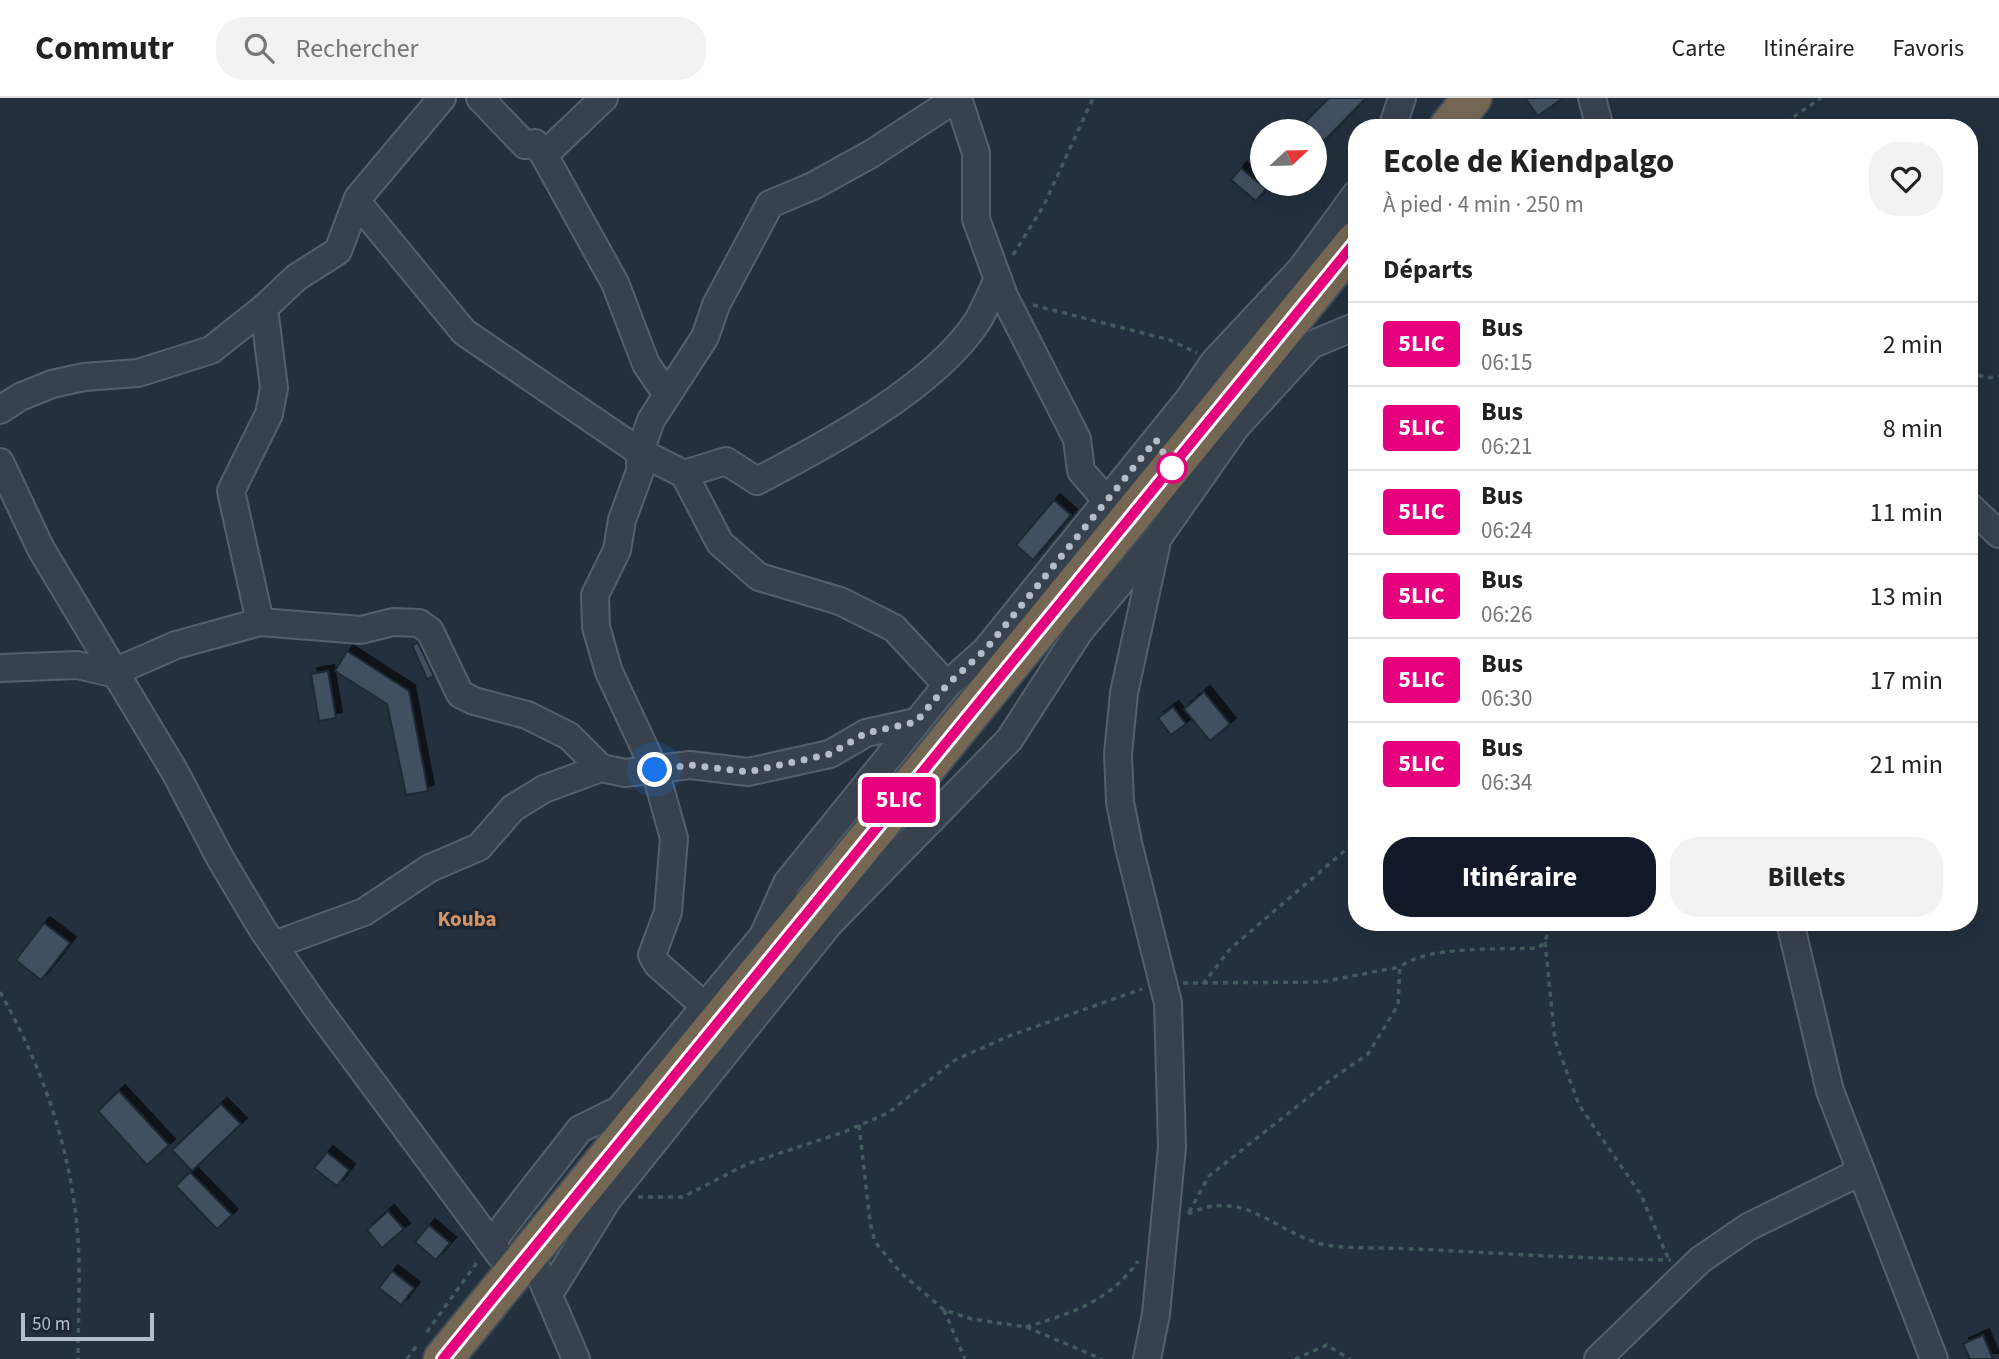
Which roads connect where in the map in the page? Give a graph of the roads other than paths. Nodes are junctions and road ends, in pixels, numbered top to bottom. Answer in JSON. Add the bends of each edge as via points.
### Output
{"nodes":[{"id":1,"x":442,"y":98,"type":"edge"},
{"id":2,"x":480,"y":98,"type":"edge"},
{"id":3,"x":604,"y":98,"type":"edge"},
{"id":4,"x":958,"y":98,"type":"edge"},
{"id":5,"x":1402,"y":98,"type":"edge"},
{"id":6,"x":1472,"y":98,"type":"edge"},
{"id":7,"x":1592,"y":98,"type":"edge"},
{"id":8,"x":1395,"y":119,"type":"edge"},
{"id":9,"x":1455,"y":119,"type":"edge"},
{"id":10,"x":1598,"y":119,"type":"edge"},
{"id":11,"x":544,"y":155,"type":"junction"},
{"id":12,"x":357,"y":202,"type":"junction"},
{"id":13,"x":1348,"y":205,"type":"edge"},
{"id":14,"x":1348,"y":251,"type":"edge"},
{"id":15,"x":1001,"y":288,"type":"junction"},
{"id":16,"x":264,"y":308,"type":"junction"},
{"id":17,"x":1348,"y":329,"type":"edge"},
{"id":18,"x":667,"y":395,"type":"junction"},
{"id":19,"x":0,"y":410,"type":"edge"},
{"id":20,"x":640,"y":452,"type":"junction"},
{"id":21,"x":0,"y":462,"type":"edge"},
{"id":22,"x":684,"y":474,"type":"junction"},
{"id":23,"x":1107,"y":501,"type":"junction"},
{"id":24,"x":1978,"y":514,"type":"edge"},
{"id":25,"x":1999,"y":534,"type":"edge"},
{"id":26,"x":1160,"y":535,"type":"junction"},
{"id":27,"x":260,"y":622,"type":"junction"},
{"id":28,"x":0,"y":668,"type":"edge"},
{"id":29,"x":112,"y":673,"type":"junction"},
{"id":30,"x":947,"y":685,"type":"junction"},
{"id":31,"x":916,"y":722,"type":"junction"},
{"id":32,"x":601,"y":768,"type":"junction"},
{"id":33,"x":655,"y":770,"type":"junction"},
{"id":34,"x":1792,"y":931,"type":"edge"},
{"id":35,"x":274,"y":945,"type":"junction"},
{"id":36,"x":712,"y":1013,"type":"junction"},
{"id":37,"x":1860,"y":1171,"type":"junction"},
{"id":38,"x":491,"y":1243,"type":"junction"},
{"id":39,"x":522,"y":1263,"type":"junction"},
{"id":40,"x":549,"y":1294,"type":"junction"},
{"id":41,"x":443,"y":1359,"type":"edge"},
{"id":42,"x":576,"y":1359,"type":"edge"},
{"id":43,"x":1147,"y":1359,"type":"edge"},
{"id":44,"x":1598,"y":1359,"type":"edge"},
{"id":45,"x":1934,"y":1359,"type":"edge"}],
"edges":[{"from":1,"to":12,"type":"street"},
{"from":2,"to":11,"type":"street","via":[[525,145],[535,143]]},
{"from":3,"to":11,"type":"street"},
{"from":4,"to":15,"type":"street","via":[[976,153],[976,219]]},
{"from":4,"to":18,"type":"street","via":[[871,154],[770,204],[716,305],[705,337]]},
{"from":5,"to":8,"type":"street"},
{"from":6,"to":9,"type":"highway"},
{"from":7,"to":10,"type":"street"},
{"from":11,"to":18,"type":"street","via":[[615,283],[646,364]]},
{"from":12,"to":16,"type":"street","via":[[338,251],[297,277]]},
{"from":12,"to":20,"type":"street","via":[[464,332]]},
{"from":13,"to":23,"type":"street","via":[[1302,268],[1214,362]]},
{"from":14,"to":36,"type":"highway"},
{"from":15,"to":22,"type":"street","via":[[944,359],[896,398],[816,451],[757,481],[726,461]]},
{"from":15,"to":23,"type":"street","via":[[1077,439],[1081,471]]},
{"from":16,"to":19,"type":"street","via":[[211,349],[138,373],[52,384]]},
{"from":16,"to":27,"type":"street","via":[[274,388],[269,414],[231,491]]},
{"from":17,"to":26,"type":"street","via":[[1311,345],[1236,427]]},
{"from":18,"to":20,"type":"street","via":[[651,420]]},
{"from":20,"to":22,"type":"street"},
{"from":20,"to":33,"type":"street","via":[[640,471],[622,520],[617,550],[595,595],[596,617],[608,673]]},
{"from":21,"to":29,"type":"street","via":[[41,549]]},
{"from":22,"to":30,"type":"street","via":[[720,543],[759,577],[840,601],[894,628]]},
{"from":23,"to":30,"type":"street","via":[[986,649]]},
{"from":24,"to":25,"type":"street"},
{"from":26,"to":40,"type":"street","via":[[1079,632],[1009,740],[829,924],[608,1199]]},
{"from":26,"to":43,"type":"street","via":[[1149,563],[1126,679],[1118,754],[1120,802],[1168,1003],[1177,1219]]},
{"from":27,"to":29,"type":"street","via":[[176,645]]},
{"from":27,"to":32,"type":"street","via":[[361,630],[393,622],[419,622],[430,631],[460,694],[527,715],[569,736]]},
{"from":28,"to":29,"type":"street","via":[[77,665]]},
{"from":29,"to":35,"type":"street","via":[[162,750]]},
{"from":30,"to":31,"type":"street"},
{"from":31,"to":33,"type":"street","via":[[866,733],[830,754],[748,772],[690,765]]},
{"from":31,"to":36,"type":"street","via":[[787,883],[763,936]]},
{"from":32,"to":33,"type":"street","via":[[625,773]]},
{"from":32,"to":35,"type":"street","via":[[544,789],[513,808],[479,847],[430,868],[364,912]]},
{"from":33,"to":36,"type":"street","via":[[674,838],[668,912],[652,955]]},
{"from":34,"to":37,"type":"street","via":[[1830,1091]]},
{"from":35,"to":38,"type":"street"},
{"from":36,"to":38,"type":"street","via":[[619,1110],[580,1129]]},
{"from":36,"to":39,"type":"highway"},
{"from":37,"to":44,"type":"street","via":[[1748,1227],[1700,1260]]},
{"from":37,"to":45,"type":"street"},
{"from":38,"to":39,"type":"street"},
{"from":39,"to":40,"type":"street"},
{"from":39,"to":41,"type":"highway"},
{"from":40,"to":42,"type":"street"}]}
